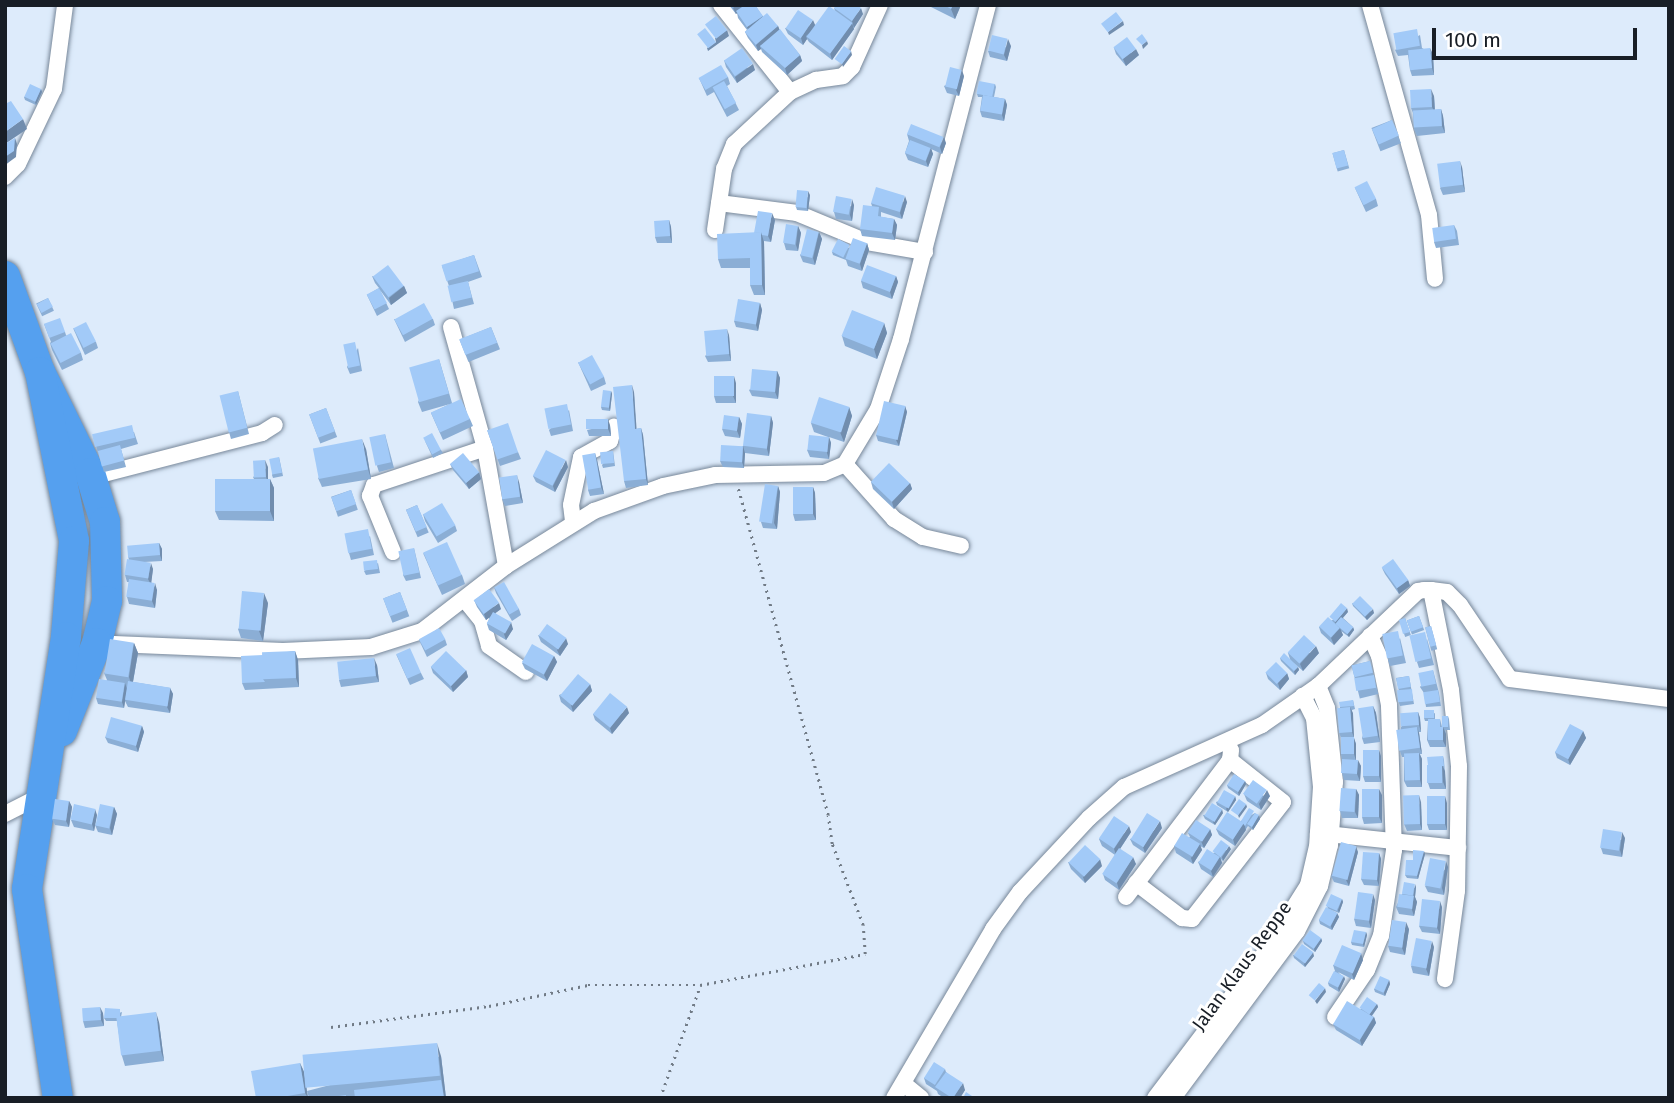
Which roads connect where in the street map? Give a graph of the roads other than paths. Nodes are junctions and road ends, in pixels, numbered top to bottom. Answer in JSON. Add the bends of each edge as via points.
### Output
{"nodes":[{"id":1,"x":65,"y":5,"type":"edge"},
{"id":2,"x":721,"y":5,"type":"edge"},
{"id":3,"x":880,"y":5,"type":"edge"},
{"id":4,"x":988,"y":5,"type":"edge"},
{"id":5,"x":1370,"y":5,"type":"edge"},
{"id":6,"x":790,"y":92,"type":"junction"},
{"id":7,"x":5,"y":177,"type":"edge"},
{"id":8,"x":719,"y":203,"type":"junction"},
{"id":9,"x":715,"y":230,"type":"dead end"},
{"id":10,"x":925,"y":252,"type":"junction"},
{"id":11,"x":5,"y":276,"type":"edge"},
{"id":12,"x":1435,"y":279,"type":"dead end"},
{"id":13,"x":451,"y":327,"type":"dead end"},
{"id":14,"x":40,"y":372,"type":"junction"},
{"id":15,"x":275,"y":425,"type":"dead end"},
{"id":16,"x":614,"y":427,"type":"edge"},
{"id":17,"x":485,"y":448,"type":"junction"},
{"id":18,"x":845,"y":464,"type":"junction"},
{"id":19,"x":92,"y":477,"type":"junction"},
{"id":20,"x":573,"y":521,"type":"junction"},
{"id":21,"x":961,"y":546,"type":"dead end"},
{"id":22,"x":393,"y":552,"type":"dead end"},
{"id":23,"x":506,"y":566,"type":"junction"},
{"id":24,"x":1431,"y":590,"type":"junction"},
{"id":25,"x":465,"y":600,"type":"junction"},
{"id":26,"x":1370,"y":636,"type":"junction"},
{"id":27,"x":97,"y":643,"type":"junction"},
{"id":28,"x":526,"y":672,"type":"edge"},
{"id":29,"x":1318,"y":686,"type":"junction"},
{"id":30,"x":1303,"y":696,"type":"junction"},
{"id":31,"x":1669,"y":699,"type":"edge"},
{"id":32,"x":1232,"y":737,"type":"junction"},
{"id":33,"x":1230,"y":760,"type":"junction"},
{"id":34,"x":40,"y":789,"type":"junction"},
{"id":35,"x":5,"y":814,"type":"edge"},
{"id":36,"x":1322,"y":833,"type":"junction"},
{"id":37,"x":1394,"y":840,"type":"junction"},
{"id":38,"x":1458,"y":848,"type":"junction"},
{"id":39,"x":1136,"y":883,"type":"junction"},
{"id":40,"x":1125,"y":897,"type":"dead end"},
{"id":41,"x":1445,"y":979,"type":"dead end"},
{"id":42,"x":1335,"y":1017,"type":"edge"},
{"id":43,"x":904,"y":1084,"type":"junction"},
{"id":44,"x":58,"y":1098,"type":"edge"},
{"id":45,"x":894,"y":1098,"type":"edge"},
{"id":46,"x":921,"y":1098,"type":"edge"},
{"id":47,"x":1155,"y":1098,"type":"edge"},
{"id":48,"x":1173,"y":1098,"type":"edge"}],
"edges":[{"from":1,"to":7,"type":"street","via":[[54,89],[18,164]]},
{"from":2,"to":6,"type":"street"},
{"from":3,"to":6,"type":"street","via":[[852,67],[843,76],[816,80]]},
{"from":4,"to":10,"type":"street"},
{"from":5,"to":12,"type":"street","via":[[1429,215]]},
{"from":6,"to":8,"type":"street","via":[[734,144],[724,169]]},
{"from":8,"to":9,"type":"street"},
{"from":8,"to":10,"type":"street","via":[[797,213],[867,242]]},
{"from":10,"to":18,"type":"street","via":[[878,409]]},
{"from":11,"to":14,"type":"highway"},
{"from":13,"to":17,"type":"street"},
{"from":14,"to":19,"type":"highway"},
{"from":14,"to":34,"type":"highway","via":[[74,541],[66,636]]},
{"from":15,"to":19,"type":"street","via":[[262,433]]},
{"from":16,"to":20,"type":"street","via":[[610,441],[581,457],[571,505]]},
{"from":17,"to":22,"type":"street","via":[[374,485],[370,496]]},
{"from":17,"to":23,"type":"street"},
{"from":18,"to":20,"type":"street","via":[[824,473],[733,473],[663,486]]},
{"from":18,"to":21,"type":"street","via":[[894,519],[922,537]]},
{"from":19,"to":27,"type":"highway","via":[[109,555],[109,582]]},
{"from":20,"to":23,"type":"street"},
{"from":23,"to":25,"type":"street"},
{"from":24,"to":26,"type":"street","via":[[1418,591]]},
{"from":24,"to":31,"type":"street","via":[[1447,592],[1460,605],[1510,679]]},
{"from":24,"to":38,"type":"street","via":[[1451,690],[1459,766]]},
{"from":25,"to":27,"type":"street","via":[[422,631],[351,649]]},
{"from":25,"to":28,"type":"street","via":[[482,621],[489,646]]},
{"from":26,"to":29,"type":"street"},
{"from":26,"to":37,"type":"street","via":[[1389,705]]},
{"from":27,"to":34,"type":"highway"},
{"from":29,"to":30,"type":"street"},
{"from":29,"to":36,"type":"street","name":"Jalan Klaus Reppe","via":[[1327,708],[1335,782]]},
{"from":30,"to":32,"type":"street","via":[[1262,725]]},
{"from":30,"to":36,"type":"street","name":"Jalan Klaus Reppe","via":[[1314,718]]},
{"from":32,"to":33,"type":"street"},
{"from":32,"to":43,"type":"street","via":[[1124,787],[1089,818],[1020,892],[993,929]]},
{"from":33,"to":39,"type":"street"},
{"from":33,"to":39,"type":"street","via":[[1282,798],[1275,813],[1192,919],[1182,918]]},
{"from":34,"to":35,"type":"street"},
{"from":34,"to":44,"type":"highway","via":[[27,889]]},
{"from":36,"to":37,"type":"street"},
{"from":36,"to":47,"type":"street","name":"Jalan Klaus Reppe","via":[[1299,903]]},
{"from":36,"to":48,"type":"street","name":"Jalan Klaus Reppe","via":[[1320,886],[1297,931]]},
{"from":37,"to":38,"type":"street"},
{"from":37,"to":42,"type":"street","via":[[1381,936],[1367,970]]},
{"from":38,"to":41,"type":"street"},
{"from":39,"to":40,"type":"street"},
{"from":43,"to":45,"type":"street"},
{"from":43,"to":46,"type":"street"}]}
